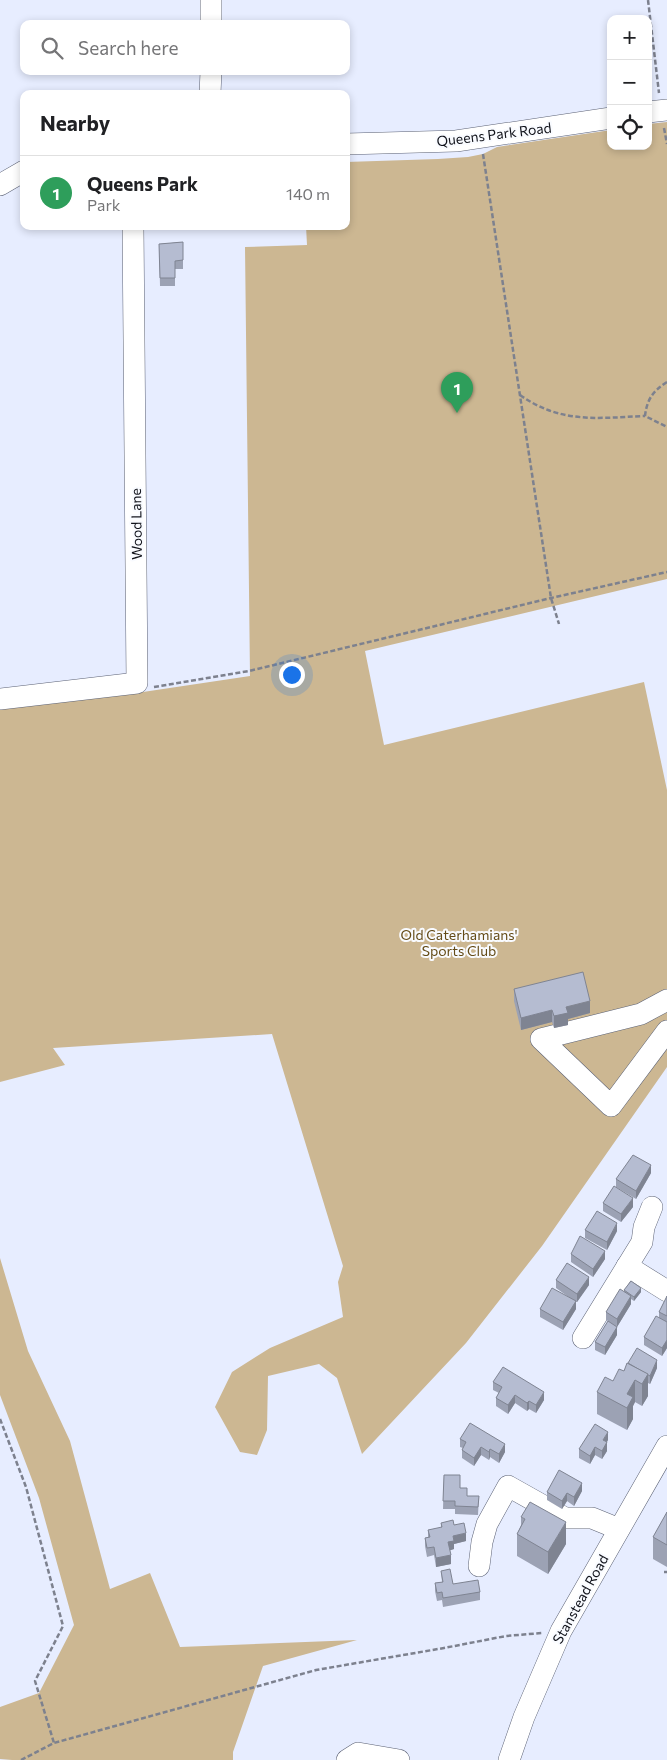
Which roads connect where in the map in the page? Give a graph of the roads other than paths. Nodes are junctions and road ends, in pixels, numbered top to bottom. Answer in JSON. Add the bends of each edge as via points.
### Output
{"nodes":[{"id":1,"x":211,"y":0,"type":"edge"},
{"id":2,"x":211,"y":20,"type":"edge"},
{"id":3,"x":211,"y":75,"type":"edge"},
{"id":4,"x":210,"y":90,"type":"edge"},
{"id":5,"x":607,"y":119,"type":"edge"},
{"id":6,"x":350,"y":144,"type":"edge"},
{"id":7,"x":20,"y":173,"type":"edge"},
{"id":8,"x":0,"y":185,"type":"edge"},
{"id":9,"x":133,"y":230,"type":"edge"},
{"id":10,"x":0,"y":700,"type":"edge"},
{"id":11,"x":667,"y":1000,"type":"edge"},
{"id":12,"x":667,"y":1031,"type":"edge"},
{"id":13,"x":652,"y":1207,"type":"dead end"},
{"id":14,"x":627,"y":1266,"type":"junction"},
{"id":15,"x":667,"y":1291,"type":"edge"},
{"id":16,"x":583,"y":1338,"type":"dead end"},
{"id":17,"x":667,"y":1446,"type":"edge"},
{"id":18,"x":619,"y":1529,"type":"junction"},
{"id":19,"x":479,"y":1566,"type":"dead end"},
{"id":20,"x":347,"y":1760,"type":"edge"},
{"id":21,"x":399,"y":1760,"type":"edge"},
{"id":22,"x":509,"y":1760,"type":"edge"}],
"edges":[{"from":1,"to":2,"type":"street"},
{"from":3,"to":4,"type":"street"},
{"from":5,"to":6,"type":"street","name":"Queens Park Road","via":[[456,141]]},
{"from":7,"to":8,"type":"street"},
{"from":9,"to":10,"type":"street","name":"Wood Lane","via":[[137,683]]},
{"from":11,"to":12,"type":"street","via":[[641,1014],[541,1039],[611,1106]]},
{"from":13,"to":14,"type":"street","via":[[642,1242]]},
{"from":14,"to":15,"type":"street"},
{"from":14,"to":16,"type":"street"},
{"from":17,"to":18,"type":"street","name":"Stanstead Road"},
{"from":18,"to":19,"type":"street","via":[[592,1518],[564,1518],[508,1486],[487,1524]]},
{"from":18,"to":22,"type":"street","name":"Stanstead Road","via":[[561,1631]]},
{"from":20,"to":21,"type":"street","via":[[358,1753]]}]}
